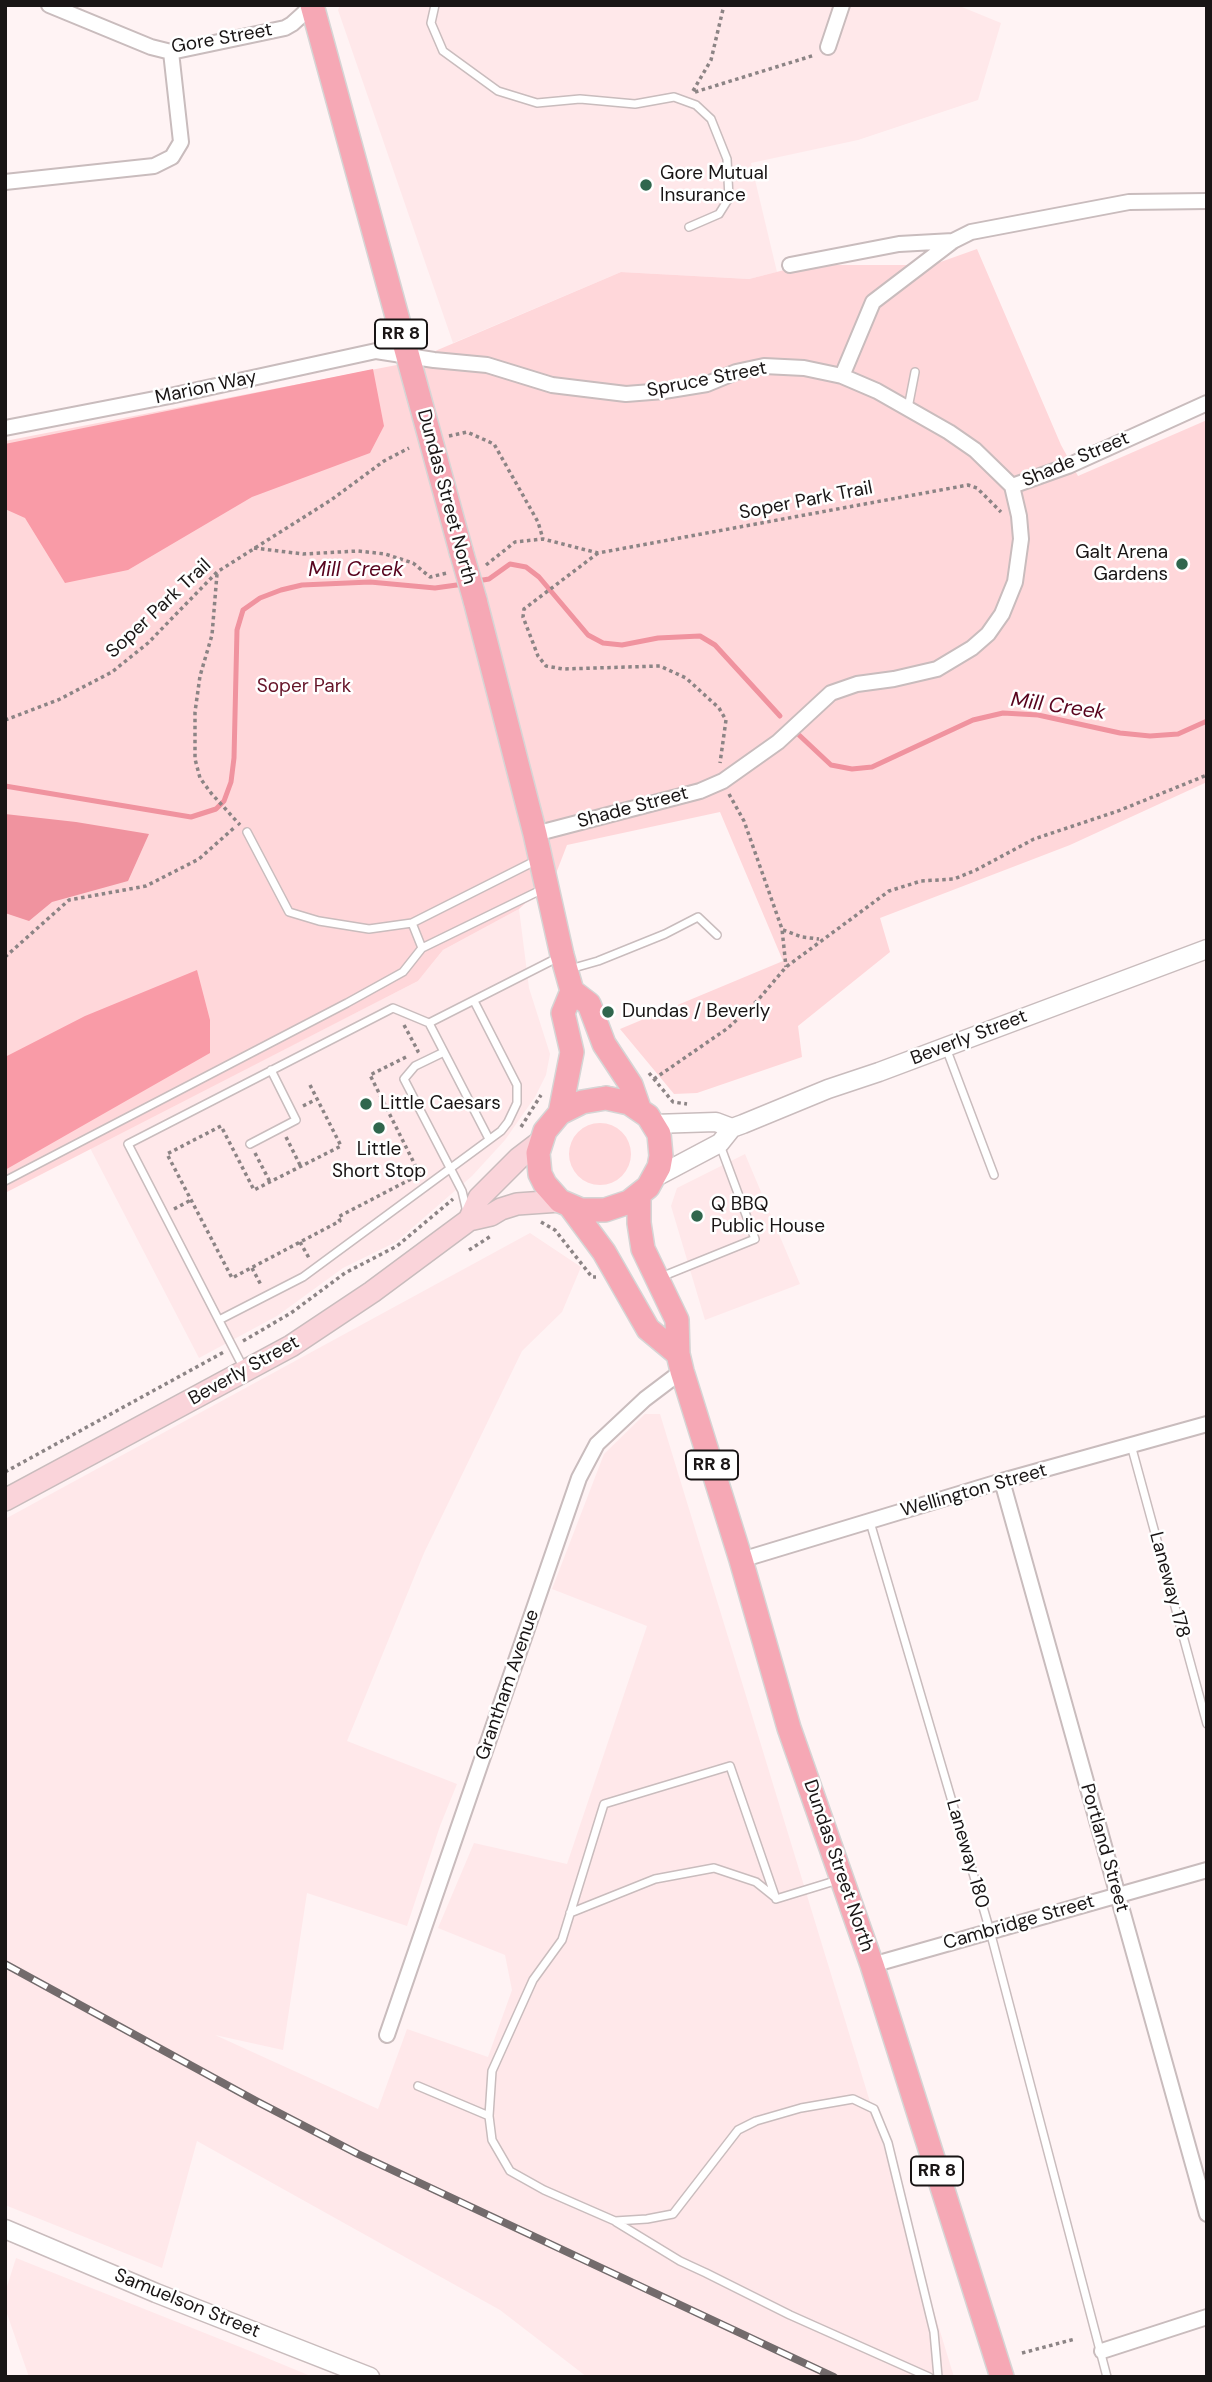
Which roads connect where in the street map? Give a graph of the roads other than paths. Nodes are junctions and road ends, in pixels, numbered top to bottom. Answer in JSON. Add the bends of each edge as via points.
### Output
{"nodes":[{"id":1,"x":49,"y":5,"type":"edge"},
{"id":2,"x":435,"y":5,"type":"edge"},
{"id":3,"x":842,"y":5,"type":"edge"},
{"id":4,"x":312,"y":6,"type":"edge"},
{"id":5,"x":828,"y":47,"type":"dead end"},
{"id":6,"x":171,"y":52,"type":"junction"},
{"id":7,"x":5,"y":182,"type":"edge"},
{"id":8,"x":1207,"y":201,"type":"edge"},
{"id":9,"x":689,"y":227,"type":"dead end"},
{"id":10,"x":953,"y":241,"type":"junction"},
{"id":11,"x":790,"y":265,"type":"dead end"},
{"id":12,"x":407,"y":356,"type":"junction"},
{"id":13,"x":915,"y":372,"type":"dead end"},
{"id":14,"x":842,"y":376,"type":"junction"},
{"id":15,"x":1207,"y":403,"type":"edge"},
{"id":16,"x":908,"y":409,"type":"junction"},
{"id":17,"x":5,"y":428,"type":"edge"},
{"id":18,"x":1012,"y":486,"type":"junction"},
{"id":19,"x":247,"y":832,"type":"dead end"},
{"id":20,"x":535,"y":834,"type":"junction"},
{"id":21,"x":541,"y":858,"type":"junction"},
{"id":22,"x":547,"y":887,"type":"junction"},
{"id":23,"x":412,"y":923,"type":"junction"},
{"id":24,"x":717,"y":935,"type":"dead end"},
{"id":25,"x":422,"y":948,"type":"junction"},
{"id":26,"x":1207,"y":949,"type":"edge"},
{"id":27,"x":566,"y":972,"type":"junction"},
{"id":28,"x":474,"y":1001,"type":"junction"},
{"id":29,"x":429,"y":1023,"type":"junction"},
{"id":30,"x":945,"y":1047,"type":"junction"},
{"id":31,"x":443,"y":1052,"type":"junction"},
{"id":32,"x":271,"y":1070,"type":"junction"},
{"id":33,"x":560,"y":1113,"type":"junction"},
{"id":34,"x":647,"y":1116,"type":"junction"},
{"id":35,"x":732,"y":1128,"type":"junction"},
{"id":36,"x":489,"y":1139,"type":"junction"},
{"id":37,"x":540,"y":1142,"type":"junction"},
{"id":38,"x":720,"y":1143,"type":"junction"},
{"id":39,"x":250,"y":1144,"type":"road end"},
{"id":40,"x":450,"y":1168,"type":"junction"},
{"id":41,"x":994,"y":1175,"type":"dead end"},
{"id":42,"x":654,"y":1178,"type":"junction"},
{"id":43,"x":5,"y":1181,"type":"edge"},
{"id":44,"x":639,"y":1195,"type":"junction"},
{"id":45,"x":565,"y":1203,"type":"junction"},
{"id":46,"x":469,"y":1220,"type":"junction"},
{"id":47,"x":657,"y":1278,"type":"junction"},
{"id":48,"x":219,"y":1320,"type":"junction"},
{"id":49,"x":680,"y":1362,"type":"junction"},
{"id":50,"x":245,"y":1371,"type":"junction"},
{"id":51,"x":1207,"y":1424,"type":"edge"},
{"id":52,"x":1131,"y":1445,"type":"junction"},
{"id":53,"x":1002,"y":1481,"type":"junction"},
{"id":54,"x":5,"y":1500,"type":"edge"},
{"id":55,"x":870,"y":1522,"type":"junction"},
{"id":56,"x":741,"y":1560,"type":"junction"},
{"id":57,"x":1207,"y":1724,"type":"edge"},
{"id":58,"x":1207,"y":1870,"type":"edge"},
{"id":59,"x":842,"y":1879,"type":"junction"},
{"id":60,"x":1117,"y":1895,"type":"junction"},
{"id":61,"x":776,"y":1899,"type":"junction"},
{"id":62,"x":570,"y":1913,"type":"junction"},
{"id":63,"x":990,"y":1931,"type":"junction"},
{"id":64,"x":872,"y":1965,"type":"junction"},
{"id":65,"x":387,"y":2035,"type":"dead end"},
{"id":66,"x":418,"y":2086,"type":"dead end"},
{"id":67,"x":489,"y":2116,"type":"junction"},
{"id":68,"x":1207,"y":2214,"type":"edge"},
{"id":69,"x":615,"y":2221,"type":"junction"},
{"id":70,"x":5,"y":2229,"type":"edge"},
{"id":71,"x":1207,"y":2317,"type":"edge"},
{"id":72,"x":1102,"y":2351,"type":"junction"},
{"id":73,"x":370,"y":2377,"type":"edge"},
{"id":74,"x":929,"y":2377,"type":"edge"},
{"id":75,"x":938,"y":2377,"type":"edge"},
{"id":76,"x":1002,"y":2377,"type":"edge"},
{"id":77,"x":1107,"y":2377,"type":"edge"}],
"edges":[{"from":1,"to":6,"type":"street","name":"Gore Street"},
{"from":2,"to":9,"type":"lane","via":[[431,23],[443,51],[498,91],[537,103],[580,99],[635,104],[674,97],[696,105],[711,119],[727,159],[729,198],[719,214]]},
{"from":3,"to":5,"type":"street"},
{"from":4,"to":6,"type":"street","name":"Gore Street","via":[[285,28]]},
{"from":4,"to":12,"type":"main road","name":"Dundas Street North","number":"RR 8"},
{"from":6,"to":7,"type":"street","via":[[181,142],[172,157],[154,166]]},
{"from":8,"to":10,"type":"street","via":[[1129,202],[971,232]]},
{"from":10,"to":11,"type":"street","via":[[898,244]]},
{"from":10,"to":14,"type":"street","via":[[873,302]]},
{"from":12,"to":14,"type":"street","name":"Spruce Street","via":[[487,365],[552,385],[626,394],[707,384],[764,366]]},
{"from":12,"to":17,"type":"street","name":"Marion Way","via":[[376,351]]},
{"from":12,"to":20,"type":"main road","name":"Dundas Street North","number":"RR 8","bridge":true},
{"from":13,"to":16,"type":"lane"},
{"from":14,"to":16,"type":"street","name":"Spruce Street"},
{"from":15,"to":18,"type":"street","name":"Shade Street","via":[[1068,466]]},
{"from":16,"to":18,"type":"street","name":"Spruce Street","via":[[975,450]]},
{"from":18,"to":20,"type":"street","name":"Shade Street","via":[[1021,539],[1015,582],[1002,614],[972,648],[937,669],[831,693],[778,742],[723,781],[700,791]]},
{"from":19,"to":23,"type":"lane","via":[[289,912],[369,929]]},
{"from":20,"to":21,"type":"main road","name":"Dundas Street North","number":"RR 8"},
{"from":21,"to":22,"type":"main road","name":"Dundas Street North","number":"RR 8"},
{"from":21,"to":23,"type":"lane"},
{"from":22,"to":25,"type":"lane"},
{"from":22,"to":27,"type":"main road","name":"Dundas Street North","number":"RR 8"},
{"from":23,"to":25,"type":"lane"},
{"from":24,"to":27,"type":"lane","via":[[698,917]]},
{"from":25,"to":43,"type":"lane","via":[[403,972]]},
{"from":26,"to":30,"type":"street","name":"Beverly Street"},
{"from":27,"to":28,"type":"lane"},
{"from":27,"to":33,"type":"main road","name":"Dundas Street North","number":"RR 8","via":[[563,1013],[572,1052]]},
{"from":27,"to":34,"type":"main road","name":"Dundas Street North","number":"RR 8","via":[[589,1004],[604,1044]]},
{"from":28,"to":29,"type":"lane"},
{"from":28,"to":36,"type":"lane","via":[[517,1085],[514,1112]]},
{"from":29,"to":31,"type":"lane"},
{"from":29,"to":32,"type":"lane","via":[[393,1008]]},
{"from":30,"to":35,"type":"street","name":"Beverly Street"},
{"from":30,"to":41,"type":"lane"},
{"from":31,"to":36,"type":"lane"},
{"from":31,"to":40,"type":"lane","via":[[415,1066],[404,1079]]},
{"from":32,"to":39,"type":"lane","via":[[296,1120]]},
{"from":32,"to":48,"type":"lane","via":[[128,1144]]},
{"from":33,"to":34,"type":"main road","via":[[593,1099],[618,1100]]},
{"from":33,"to":37,"type":"main road"},
{"from":34,"to":35,"type":"street","via":[[716,1122]]},
{"from":34,"to":42,"type":"main road","via":[[659,1134],[661,1156]]},
{"from":35,"to":38,"type":"street","name":"Beverly Street"},
{"from":36,"to":40,"type":"lane"},
{"from":37,"to":45,"type":"main road","via":[[540,1174],[551,1193]]},
{"from":37,"to":46,"type":"main road","name":"Beverly Street","via":[[479,1198]]},
{"from":38,"to":42,"type":"street","name":"Beverly Street"},
{"from":38,"to":47,"type":"lane","via":[[755,1239]]},
{"from":40,"to":46,"type":"lane"},
{"from":40,"to":48,"type":"lane","via":[[314,1268]]},
{"from":42,"to":44,"type":"main road"},
{"from":44,"to":45,"type":"main road","via":[[606,1210]]},
{"from":44,"to":47,"type":"main road","name":"Dundas Street North","number":"RR 8","via":[[643,1249]]},
{"from":45,"to":46,"type":"main road","name":"Beverly Street","via":[[517,1204]]},
{"from":45,"to":49,"type":"main road","via":[[604,1252],[648,1329]]},
{"from":46,"to":50,"type":"main road","name":"Beverly Street","via":[[372,1292]]},
{"from":47,"to":49,"type":"main road","name":"Dundas Street North","number":"RR 8","via":[[677,1320]]},
{"from":48,"to":50,"type":"lane"},
{"from":49,"to":56,"type":"main road","name":"Dundas Street North","number":"RR 8"},
{"from":49,"to":65,"type":"street","name":"Grantham Avenue","via":[[597,1444],[579,1478]]},
{"from":50,"to":54,"type":"main road","name":"Beverly Street"},
{"from":51,"to":52,"type":"street","name":"Wellington Street"},
{"from":52,"to":53,"type":"street","name":"Wellington Street"},
{"from":52,"to":57,"type":"lane","name":"Laneway 178"},
{"from":53,"to":55,"type":"street","name":"Wellington Street"},
{"from":53,"to":60,"type":"street","name":"Portland Street"},
{"from":55,"to":56,"type":"street","name":"Wellington Street"},
{"from":55,"to":63,"type":"lane","name":"Laneway 180"},
{"from":56,"to":59,"type":"main road","name":"Dundas Street North","number":"RR 8","via":[[789,1728]]},
{"from":58,"to":60,"type":"street","name":"Cambridge Street"},
{"from":59,"to":61,"type":"lane"},
{"from":59,"to":64,"type":"main road","name":"Dundas Street North","number":"RR 8"},
{"from":60,"to":63,"type":"street","name":"Cambridge Street"},
{"from":60,"to":68,"type":"street","name":"Portland Street"},
{"from":61,"to":62,"type":"lane","via":[[756,1882],[714,1868],[654,1879]]},
{"from":61,"to":62,"type":"lane","via":[[730,1766],[604,1804]]},
{"from":62,"to":67,"type":"lane","via":[[562,1940],[533,1980],[492,2071]]},
{"from":63,"to":64,"type":"street","name":"Cambridge Street"},
{"from":63,"to":72,"type":"lane","name":"Laneway 180"},
{"from":64,"to":76,"type":"main road","name":"Dundas Street North","number":"RR 8"},
{"from":66,"to":67,"type":"lane"},
{"from":67,"to":69,"type":"lane","via":[[492,2140],[510,2171]]},
{"from":69,"to":74,"type":"lane","via":[[697,2269]]},
{"from":69,"to":75,"type":"lane","via":[[673,2214],[738,2130],[756,2120],[853,2099],[874,2109],[888,2143],[934,2332]]},
{"from":70,"to":73,"type":"street","name":"Samuelson Street"},
{"from":71,"to":72,"type":"street"},
{"from":72,"to":77,"type":"lane","name":"Laneway 180"}]}
